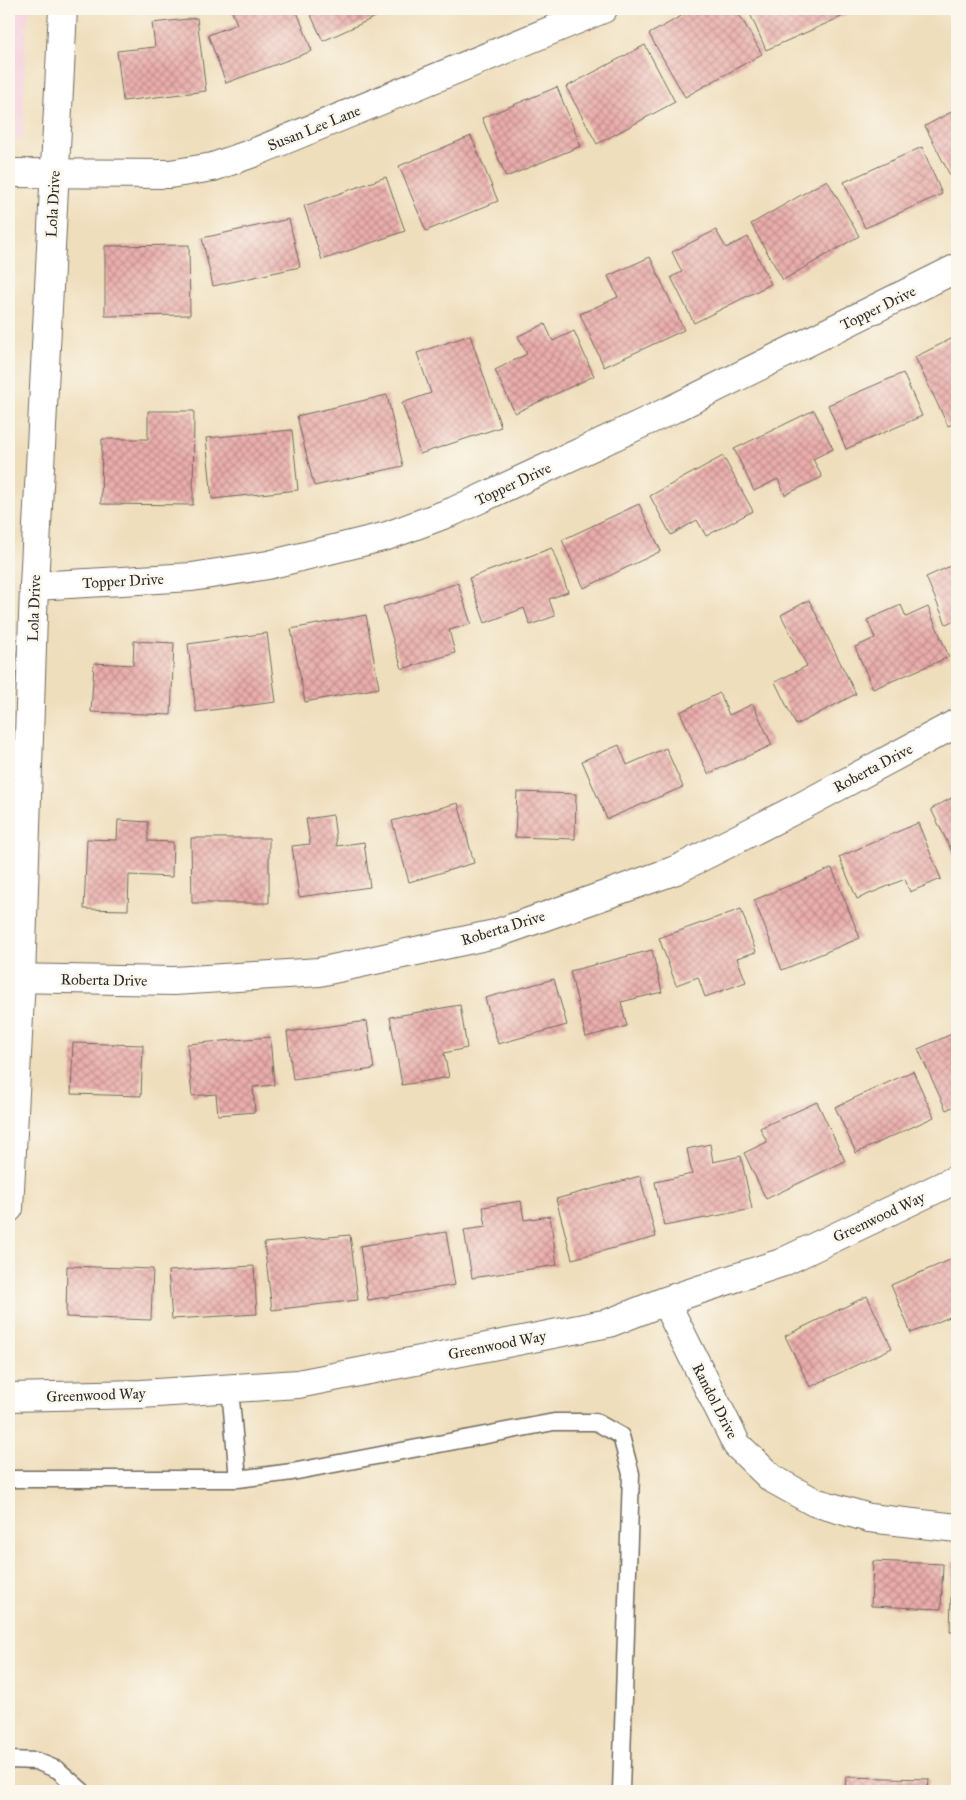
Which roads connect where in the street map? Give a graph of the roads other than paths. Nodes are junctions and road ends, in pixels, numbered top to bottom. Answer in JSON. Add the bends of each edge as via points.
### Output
{"nodes":[{"id":1,"x":63,"y":9,"type":"edge"},
{"id":2,"x":603,"y":9,"type":"edge"},
{"id":3,"x":9,"y":173,"type":"edge"},
{"id":4,"x":55,"y":174,"type":"junction"},
{"id":5,"x":957,"y":268,"type":"edge"},
{"id":6,"x":34,"y":586,"type":"junction"},
{"id":7,"x":957,"y":723,"type":"edge"},
{"id":8,"x":15,"y":978,"type":"edge"},
{"id":9,"x":957,"y":1179,"type":"edge"},
{"id":10,"x":9,"y":1208,"type":"edge"},
{"id":11,"x":665,"y":1301,"type":"junction"},
{"id":12,"x":230,"y":1388,"type":"junction"},
{"id":13,"x":9,"y":1397,"type":"edge"},
{"id":14,"x":9,"y":1479,"type":"edge"},
{"id":15,"x":238,"y":1479,"type":"junction"},
{"id":16,"x":957,"y":1528,"type":"edge"},
{"id":17,"x":9,"y":1760,"type":"edge"},
{"id":18,"x":82,"y":1791,"type":"edge"},
{"id":19,"x":621,"y":1791,"type":"edge"}],
"edges":[{"from":1,"to":4,"type":"street","name":"Lola Drive"},
{"from":2,"to":4,"type":"street","name":"Susan Lee Lane","via":[[262,150],[213,167],[170,174]]},
{"from":3,"to":4,"type":"street","name":"Susan Lee Lane"},
{"from":4,"to":6,"type":"street","name":"Lola Drive"},
{"from":5,"to":6,"type":"street","name":"Topper Drive","via":[[673,409],[454,511],[387,536],[268,565],[192,577]]},
{"from":6,"to":8,"type":"street","name":"Lola Drive"},
{"from":7,"to":8,"type":"street","name":"Roberta Drive","via":[[676,870],[495,934],[319,972],[174,981]]},
{"from":8,"to":10,"type":"street","name":"Lola Drive"},
{"from":9,"to":11,"type":"street","name":"Greenwood Way","via":[[781,1263]]},
{"from":11,"to":12,"type":"street","name":"Greenwood Way","via":[[609,1323],[298,1384]]},
{"from":11,"to":16,"type":"street","name":"Randol Drive","via":[[737,1445],[771,1478],[814,1502],[868,1518]]},
{"from":12,"to":13,"type":"street","name":"Greenwood Way"},
{"from":12,"to":15,"type":"lane"},
{"from":14,"to":15,"type":"lane"},
{"from":15,"to":19,"type":"lane","via":[[292,1472],[554,1422],[596,1422],[621,1436],[631,1474]]},
{"from":17,"to":18,"type":"lane","via":[[36,1761],[58,1770]]}]}
